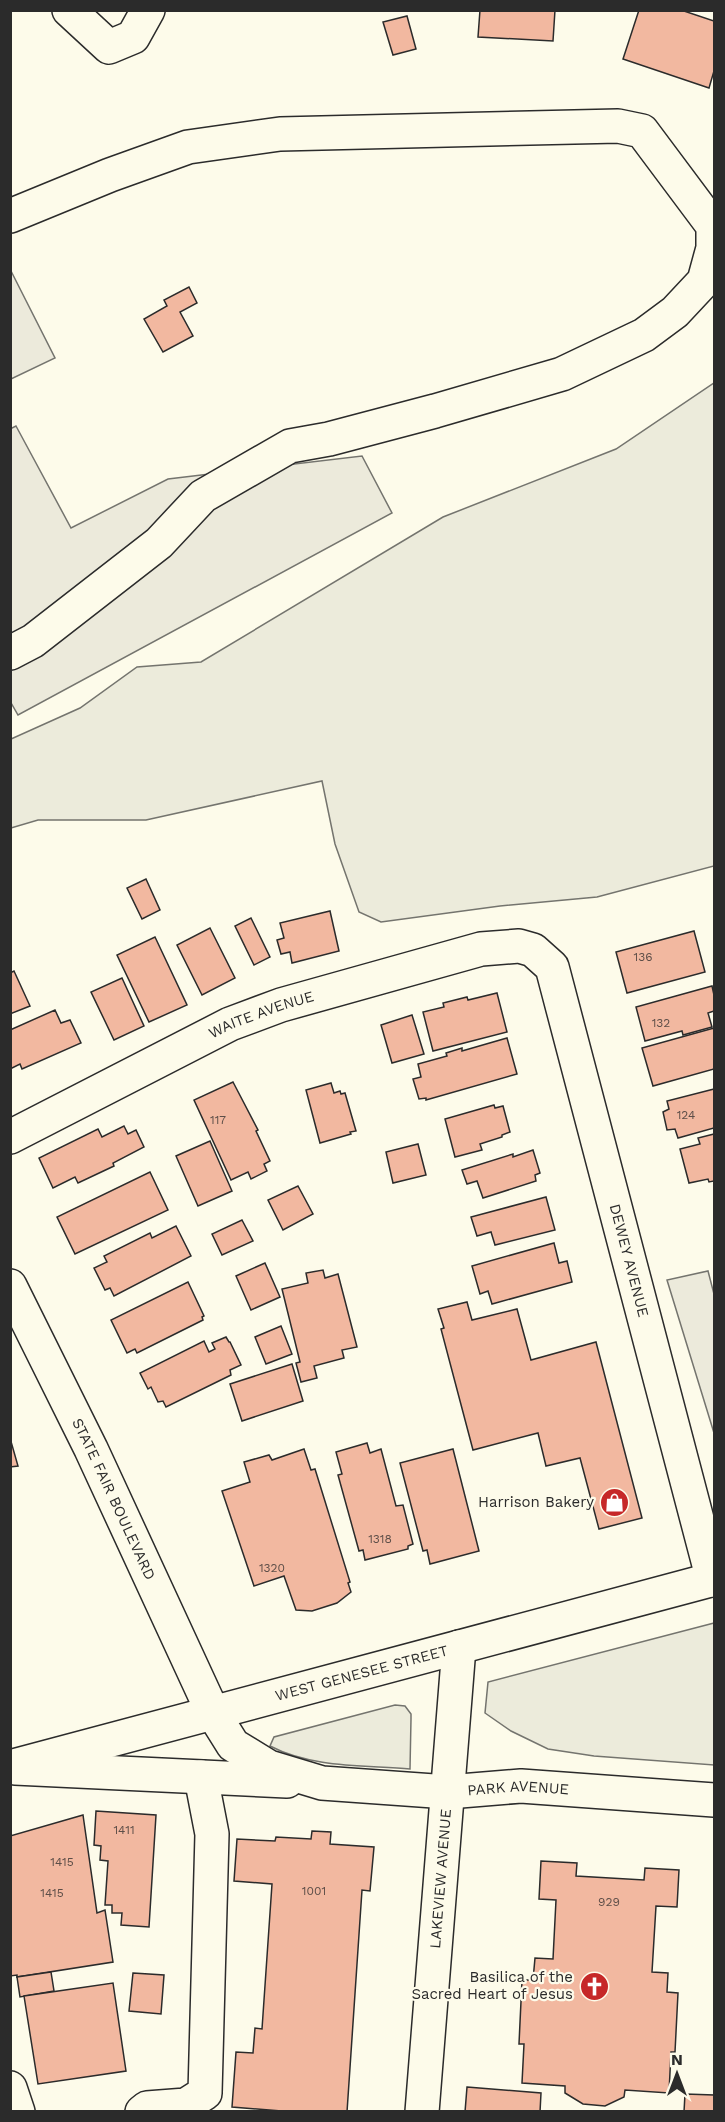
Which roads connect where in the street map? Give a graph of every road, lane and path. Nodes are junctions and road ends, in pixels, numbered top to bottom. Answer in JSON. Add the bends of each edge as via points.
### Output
{"nodes":[{"id":1,"x":69,"y":10,"type":"edge"},
{"id":2,"x":148,"y":10,"type":"edge"},
{"id":3,"x":10,"y":216,"type":"edge"},
{"id":4,"x":10,"y":653,"type":"edge"},
{"id":5,"x":533,"y":950,"type":"joint"},
{"id":6,"x":10,"y":1137,"type":"edge"},
{"id":7,"x":10,"y":1286,"type":"edge"},
{"id":8,"x":714,"y":1579,"type":"edge"},
{"id":9,"x":459,"y":1647,"type":"junction"},
{"id":10,"x":213,"y":1713,"type":"junction"},
{"id":11,"x":10,"y":1768,"type":"edge"},
{"id":12,"x":201,"y":1777,"type":"junction"},
{"id":13,"x":322,"y":1782,"type":"junction"},
{"id":14,"x":448,"y":1792,"type":"junction"},
{"id":15,"x":714,"y":1800,"type":"edge"},
{"id":16,"x":10,"y":2088,"type":"edge"},
{"id":17,"x":18,"y":2112,"type":"edge"},
{"id":18,"x":142,"y":2112,"type":"edge"},
{"id":19,"x":422,"y":2112,"type":"edge"}],
"edges":[{"from":1,"to":2,"type":"street","via":[[109,47],[133,37]]},
{"from":3,"to":4,"type":"street","via":[[188,147],[280,134],[618,126],[642,131],[713,226],[713,249],[704,281],[675,312],[644,335],[562,374],[382,425],[290,446],[203,496],[159,543],[33,641]]},
{"from":5,"to":6,"type":"street","name":"WAITE AVENUE","via":[[519,946],[481,949],[281,1005],[230,1024]]},
{"from":5,"to":8,"type":"street","name":"DEWEY AVENUE","via":[[552,967]]},
{"from":7,"to":10,"type":"street","name":"STATE FAIR BOULEVARD"},
{"from":8,"to":9,"type":"street","name":"WEST GENESEE STREET"},
{"from":9,"to":10,"type":"street","name":"WEST GENESEE STREET"},
{"from":9,"to":14,"type":"street","name":"LAKEVIEW AVENUE"},
{"from":10,"to":11,"type":"street","name":"WEST GENESEE STREET"},
{"from":10,"to":13,"type":"street","name":"PARK AVENUE","via":[[233,1745],[269,1767]]},
{"from":11,"to":12,"type":"street","name":"PARK AVENUE"},
{"from":12,"to":13,"type":"street","name":"PARK AVENUE"},
{"from":12,"to":18,"type":"street","via":[[212,1834],[205,2093],[186,2105],[147,2108]]},
{"from":13,"to":14,"type":"street","name":"PARK AVENUE"},
{"from":14,"to":15,"type":"street","name":"PARK AVENUE","via":[[521,1786]]},
{"from":14,"to":19,"type":"street","name":"LAKEVIEW AVENUE"},
{"from":16,"to":17,"type":"street"}]}
